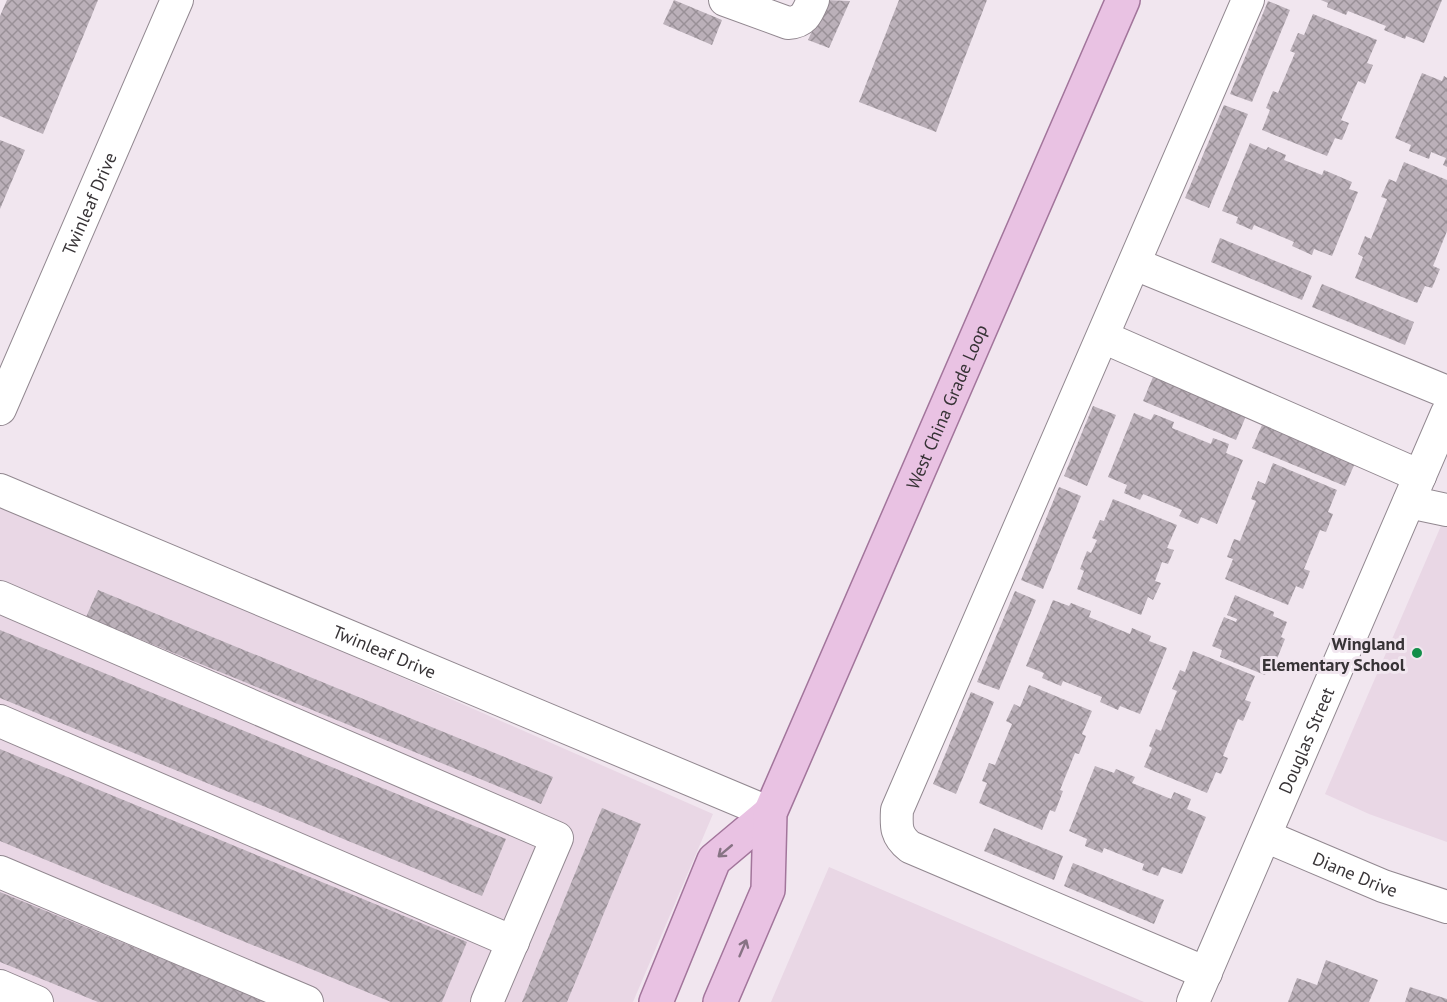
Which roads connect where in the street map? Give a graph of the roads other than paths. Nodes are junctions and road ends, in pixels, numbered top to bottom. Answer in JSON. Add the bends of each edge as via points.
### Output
{"nodes":[{"id":1,"x":177,"y":0,"type":"edge"},
{"id":2,"x":725,"y":0,"type":"edge"},
{"id":3,"x":813,"y":0,"type":"edge"},
{"id":4,"x":1123,"y":0,"type":"edge"},
{"id":5,"x":1248,"y":0,"type":"edge"},
{"id":6,"x":1134,"y":264,"type":"junction"},
{"id":7,"x":1103,"y":337,"type":"junction"},
{"id":8,"x":1447,"y":392,"type":"edge"},
{"id":9,"x":0,"y":409,"type":"edge"},
{"id":10,"x":1447,"y":413,"type":"edge"},
{"id":11,"x":1415,"y":489,"type":"junction"},
{"id":12,"x":0,"y":490,"type":"edge"},
{"id":13,"x":1447,"y":510,"type":"edge"},
{"id":14,"x":0,"y":597,"type":"edge"},
{"id":15,"x":0,"y":721,"type":"edge"},
{"id":16,"x":770,"y":813,"type":"junction"},
{"id":17,"x":1265,"y":836,"type":"junction"},
{"id":18,"x":0,"y":872,"type":"edge"},
{"id":19,"x":1447,"y":907,"type":"edge"},
{"id":20,"x":513,"y":942,"type":"junction"},
{"id":21,"x":1206,"y":973,"type":"junction"},
{"id":22,"x":0,"y":986,"type":"edge"},
{"id":23,"x":37,"y":1002,"type":"edge"},
{"id":24,"x":307,"y":1002,"type":"edge"},
{"id":25,"x":487,"y":1002,"type":"edge"},
{"id":26,"x":656,"y":1002,"type":"edge"},
{"id":27,"x":720,"y":1002,"type":"edge"},
{"id":28,"x":1193,"y":1002,"type":"edge"}],
"edges":[{"from":1,"to":9,"type":"street","name":"Twinleaf Drive"},
{"from":2,"to":3,"type":"street","via":[[788,23],[806,17]]},
{"from":4,"to":16,"type":"main road","name":"West China Grade Loop"},
{"from":5,"to":6,"type":"street"},
{"from":6,"to":7,"type":"street"},
{"from":6,"to":8,"type":"street"},
{"from":7,"to":11,"type":"street"},
{"from":7,"to":21,"type":"street","via":[[897,810],[896,830],[910,847]]},
{"from":10,"to":11,"type":"street","name":"Douglas Street"},
{"from":11,"to":13,"type":"street"},
{"from":11,"to":17,"type":"street","name":"Douglas Street"},
{"from":12,"to":16,"type":"street","name":"Twinleaf Drive"},
{"from":14,"to":20,"type":"street","via":[[557,838]]},
{"from":15,"to":20,"type":"street"},
{"from":16,"to":26,"type":"main road","name":"West China Grade Loop","one_way":true,"via":[[714,860]]},
{"from":27,"to":16,"type":"main road","name":"West China Grade Loop","one_way":true,"via":[[768,890]]},
{"from":17,"to":19,"type":"street","name":"Diane Drive","via":[[1383,886]]},
{"from":17,"to":21,"type":"street","name":"Douglas Street"},
{"from":18,"to":24,"type":"street"},
{"from":20,"to":25,"type":"street"},
{"from":21,"to":28,"type":"street","name":"Douglas Street"},
{"from":22,"to":23,"type":"street"}]}
